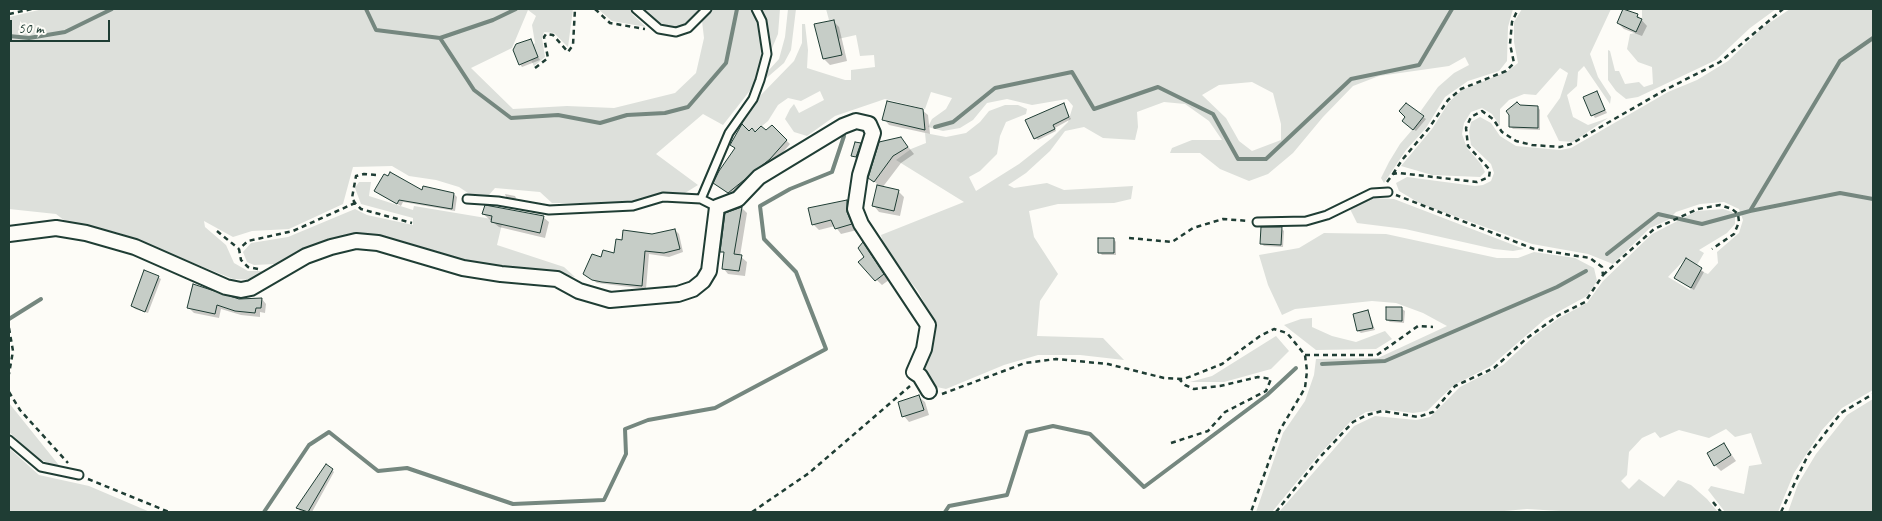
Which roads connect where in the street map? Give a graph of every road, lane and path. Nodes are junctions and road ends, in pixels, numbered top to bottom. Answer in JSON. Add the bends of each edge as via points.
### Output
{"nodes":[{"id":1,"x":32,"y":9,"type":"edge"},
{"id":2,"x":575,"y":9,"type":"edge"},
{"id":3,"x":595,"y":9,"type":"edge"},
{"id":4,"x":636,"y":9,"type":"edge"},
{"id":5,"x":707,"y":9,"type":"edge"},
{"id":6,"x":756,"y":9,"type":"edge"},
{"id":7,"x":1518,"y":9,"type":"edge"},
{"id":8,"x":1783,"y":9,"type":"edge"},
{"id":9,"x":9,"y":14,"type":"edge"},
{"id":10,"x":659,"y":29,"type":"junction"},
{"id":11,"x":535,"y":68,"type":"dead end"},
{"id":12,"x":1393,"y":174,"type":"junction"},
{"id":13,"x":376,"y":175,"type":"dead end"},
{"id":14,"x":1388,"y":192,"type":"junction"},
{"id":15,"x":467,"y":199,"type":"dead end"},
{"id":16,"x":701,"y":199,"type":"junction"},
{"id":17,"x":356,"y":203,"type":"junction"},
{"id":18,"x":717,"y":207,"type":"junction"},
{"id":19,"x":1257,"y":222,"type":"joint"},
{"id":20,"x":412,"y":223,"type":"dead end"},
{"id":21,"x":217,"y":231,"type":"dead end"},
{"id":22,"x":9,"y":234,"type":"edge"},
{"id":23,"x":1129,"y":238,"type":"dead end"},
{"id":24,"x":239,"y":248,"type":"junction"},
{"id":25,"x":1712,"y":250,"type":"dead end"},
{"id":26,"x":284,"y":268,"type":"junction"},
{"id":27,"x":1603,"y":275,"type":"junction"},
{"id":28,"x":9,"y":328,"type":"edge"},
{"id":29,"x":1433,"y":328,"type":"dead end"},
{"id":30,"x":1305,"y":355,"type":"junction"},
{"id":31,"x":9,"y":374,"type":"edge"},
{"id":32,"x":920,"y":376,"type":"junction"},
{"id":33,"x":1179,"y":379,"type":"junction"},
{"id":34,"x":928,"y":391,"type":"joint"},
{"id":35,"x":9,"y":392,"type":"edge"},
{"id":36,"x":1873,"y":394,"type":"edge"},
{"id":37,"x":9,"y":440,"type":"edge"},
{"id":38,"x":1171,"y":443,"type":"dead end"},
{"id":39,"x":79,"y":475,"type":"junction"},
{"id":40,"x":1713,"y":502,"type":"dead end"},
{"id":41,"x":170,"y":512,"type":"edge"},
{"id":42,"x":752,"y":512,"type":"edge"},
{"id":43,"x":1251,"y":512,"type":"edge"},
{"id":44,"x":1276,"y":512,"type":"edge"},
{"id":45,"x":1721,"y":512,"type":"edge"},
{"id":46,"x":1781,"y":512,"type":"edge"}],
"edges":[{"from":1,"to":9,"type":"path"},
{"from":2,"to":11,"type":"path","via":[[573,45],[568,52],[553,35],[546,34],[548,58]]},
{"from":3,"to":10,"type":"path","via":[[610,23],[641,30]]},
{"from":4,"to":10,"type":"lane"},
{"from":5,"to":10,"type":"lane","via":[[688,28],[676,32]]},
{"from":6,"to":16,"type":"lane","via":[[762,21],[766,54],[760,80],[753,99],[729,133]]},
{"from":7,"to":12,"type":"path","via":[[1512,22],[1510,44],[1514,63],[1506,71],[1461,88],[1448,100]]},
{"from":8,"to":12,"type":"path","via":[[1720,62],[1571,144],[1560,147],[1516,141],[1502,132],[1482,111],[1471,117],[1466,128],[1468,146],[1490,170],[1489,177],[1477,182]]},
{"from":12,"to":14,"type":"path","via":[[1387,183]]},
{"from":13,"to":17,"type":"path","via":[[356,176],[352,198]]},
{"from":14,"to":19,"type":"lane","via":[[1372,194],[1306,221]]},
{"from":14,"to":27,"type":"path","via":[[1534,248],[1590,258],[1602,267]]},
{"from":15,"to":16,"type":"lane","via":[[549,210],[633,206],[663,197]]},
{"from":16,"to":18,"type":"lane"},
{"from":17,"to":20,"type":"path","via":[[361,209]]},
{"from":17,"to":24,"type":"path","via":[[293,231],[248,241]]},
{"from":18,"to":26,"type":"street","via":[[709,271],[693,289],[678,294],[610,300],[579,291],[557,279],[464,268],[378,243],[356,241],[314,252]]},
{"from":18,"to":32,"type":"street","via":[[738,199],[759,177],[843,126],[856,121],[869,124],[873,133],[860,175],[855,209],[861,224],[928,325],[924,349],[914,372]]},
{"from":19,"to":23,"type":"path","via":[[1223,219],[1193,228],[1172,242]]},
{"from":21,"to":24,"type":"path"},
{"from":22,"to":26,"type":"street","via":[[56,228],[86,232],[134,247],[226,287],[242,290]]},
{"from":24,"to":26,"type":"path","via":[[241,260],[248,267]]},
{"from":25,"to":27,"type":"path","via":[[1734,234],[1739,222],[1738,214],[1720,205],[1698,209],[1654,229]]},
{"from":27,"to":44,"type":"path","via":[[1585,302],[1551,320],[1494,368],[1455,386],[1433,412],[1418,417],[1382,411],[1353,422]]},
{"from":28,"to":31,"type":"path","via":[[13,351]]},
{"from":29,"to":30,"type":"path","via":[[1418,326],[1377,354]]},
{"from":30,"to":33,"type":"path","via":[[1287,332],[1274,329],[1222,364]]},
{"from":30,"to":43,"type":"path","via":[[1305,388],[1280,430]]},
{"from":32,"to":34,"type":"street"},
{"from":32,"to":42,"type":"path","via":[[809,473]]},
{"from":33,"to":34,"type":"path","via":[[1108,364],[1056,359],[1025,363],[945,394]]},
{"from":33,"to":38,"type":"path","via":[[1194,389],[1258,377],[1271,379],[1266,392],[1224,412],[1208,431]]},
{"from":35,"to":39,"type":"path","via":[[20,410]]},
{"from":36,"to":46,"type":"path","via":[[1842,413],[1808,455]]},
{"from":37,"to":39,"type":"lane","via":[[41,468]]},
{"from":39,"to":41,"type":"path"},
{"from":40,"to":45,"type":"path"}]}
